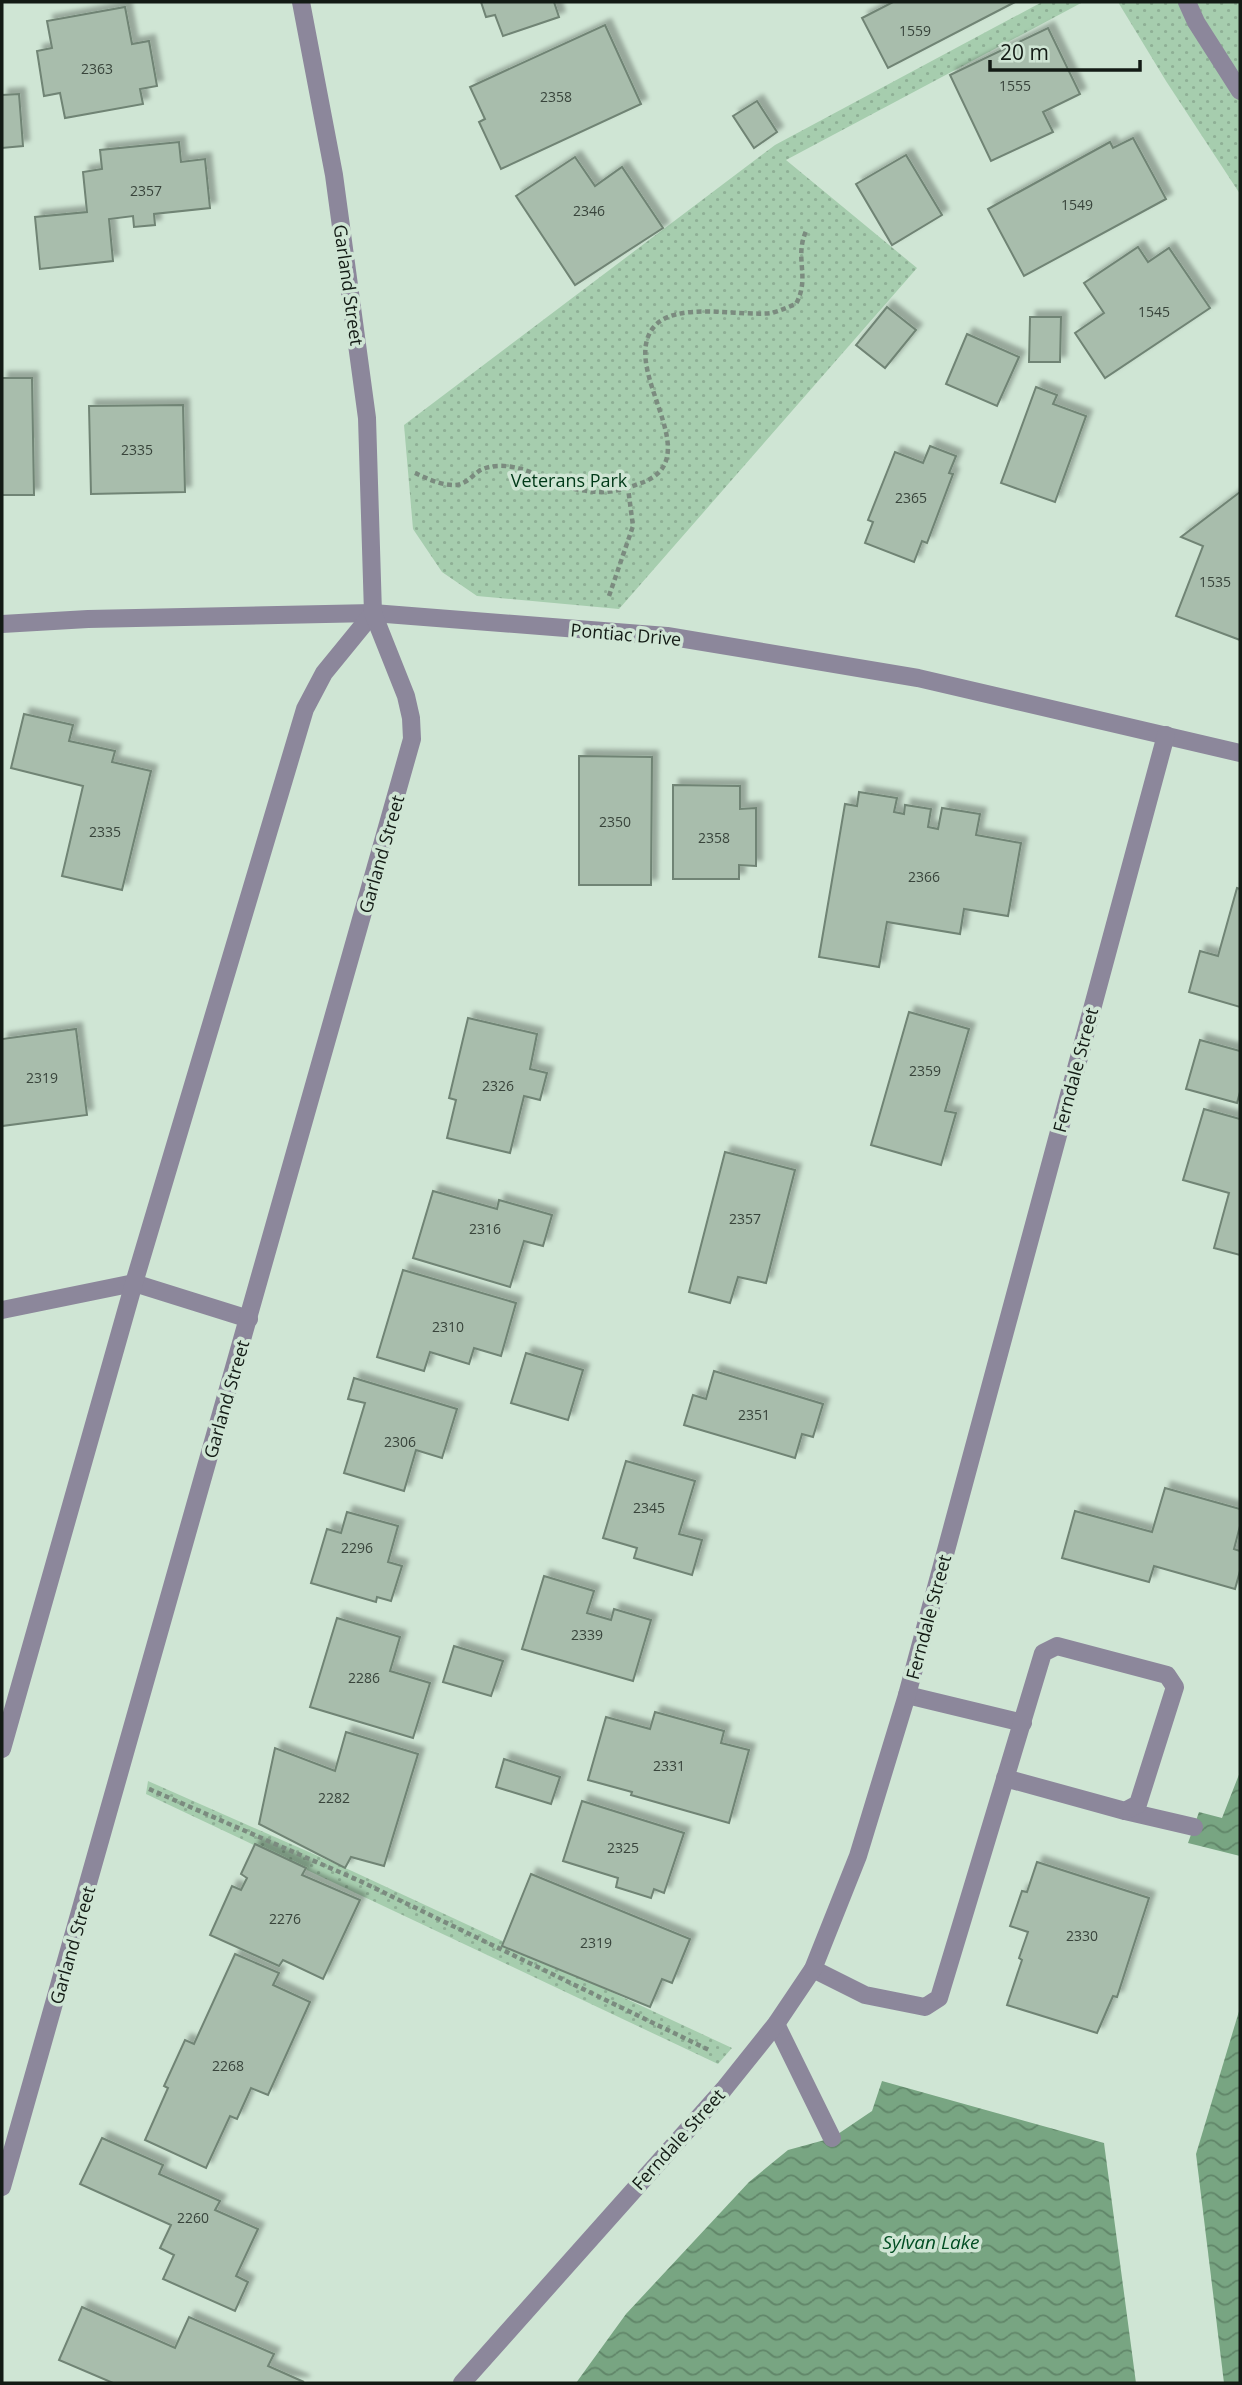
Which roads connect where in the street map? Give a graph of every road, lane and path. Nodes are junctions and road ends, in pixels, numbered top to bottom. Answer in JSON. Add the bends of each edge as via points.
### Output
{"nodes":[{"id":1,"x":301,"y":2,"type":"edge"},
{"id":2,"x":1187,"y":2,"type":"edge"},
{"id":3,"x":1240,"y":91,"type":"edge"},
{"id":4,"x":807,"y":229,"type":"dead end"},
{"id":5,"x":415,"y":474,"type":"dead end"},
{"id":6,"x":628,"y":488,"type":"junction"},
{"id":7,"x":373,"y":613,"type":"junction"},
{"id":8,"x":2,"y":624,"type":"edge"},
{"id":9,"x":601,"y":631,"type":"junction"},
{"id":10,"x":1166,"y":734,"type":"junction"},
{"id":11,"x":1240,"y":753,"type":"edge"},
{"id":12,"x":134,"y":1283,"type":"junction"},
{"id":13,"x":2,"y":1310,"type":"edge"},
{"id":14,"x":249,"y":1319,"type":"junction"},
{"id":15,"x":907,"y":1695,"type":"junction"},
{"id":16,"x":1023,"y":1723,"type":"junction"},
{"id":17,"x":2,"y":1749,"type":"edge"},
{"id":18,"x":1005,"y":1778,"type":"junction"},
{"id":19,"x":118,"y":1781,"type":"junction"},
{"id":20,"x":1125,"y":1811,"type":"junction"},
{"id":21,"x":1194,"y":1826,"type":"dead end"},
{"id":22,"x":813,"y":1969,"type":"junction"},
{"id":23,"x":775,"y":2024,"type":"junction"},
{"id":24,"x":739,"y":2069,"type":"junction"},
{"id":25,"x":832,"y":2138,"type":"dead end"},
{"id":26,"x":2,"y":2188,"type":"edge"},
{"id":27,"x":462,"y":2383,"type":"edge"}],
"edges":[{"from":1,"to":7,"type":"street","name":"Garland Street","via":[[334,175],[367,418]]},
{"from":2,"to":3,"type":"street"},
{"from":4,"to":6,"type":"path","via":[[800,251],[803,292],[796,304],[772,313],[695,311],[654,326],[645,360],[668,450],[657,476]]},
{"from":5,"to":6,"type":"path","via":[[457,485],[488,467],[508,467],[561,486],[611,492]]},
{"from":6,"to":9,"type":"path","via":[[633,526],[611,585]]},
{"from":7,"to":8,"type":"street","name":"Pontiac Drive"},
{"from":7,"to":9,"type":"street","name":"Pontiac Drive"},
{"from":7,"to":12,"type":"street","via":[[324,673],[305,709]]},
{"from":7,"to":14,"type":"street","name":"Garland Street","via":[[410,707],[410,750]]},
{"from":9,"to":10,"type":"street","name":"Pontiac Drive","via":[[667,636],[918,678]]},
{"from":10,"to":11,"type":"street","name":"Pontiac Drive"},
{"from":10,"to":15,"type":"street","name":"Ferndale Street"},
{"from":12,"to":13,"type":"street"},
{"from":12,"to":14,"type":"street"},
{"from":12,"to":17,"type":"street"},
{"from":14,"to":19,"type":"street","name":"Garland Street"},
{"from":15,"to":16,"type":"street"},
{"from":15,"to":22,"type":"street","name":"Ferndale Street","via":[[858,1856]]},
{"from":16,"to":18,"type":"street"},
{"from":16,"to":20,"type":"street","via":[[1043,1653],[1057,1646],[1167,1675],[1175,1687],[1167,1713],[1138,1804]]},
{"from":18,"to":20,"type":"street"},
{"from":18,"to":22,"type":"street","via":[[939,1998],[925,2007],[864,1995]]},
{"from":19,"to":24,"type":"path","via":[[147,1788],[360,1881],[724,2057]]},
{"from":19,"to":26,"type":"street","name":"Garland Street"},
{"from":20,"to":21,"type":"street"},
{"from":22,"to":23,"type":"street","name":"Ferndale Street"},
{"from":23,"to":24,"type":"street","name":"Ferndale Street"},
{"from":23,"to":25,"type":"street"},
{"from":24,"to":27,"type":"street","name":"Ferndale Street"}]}
